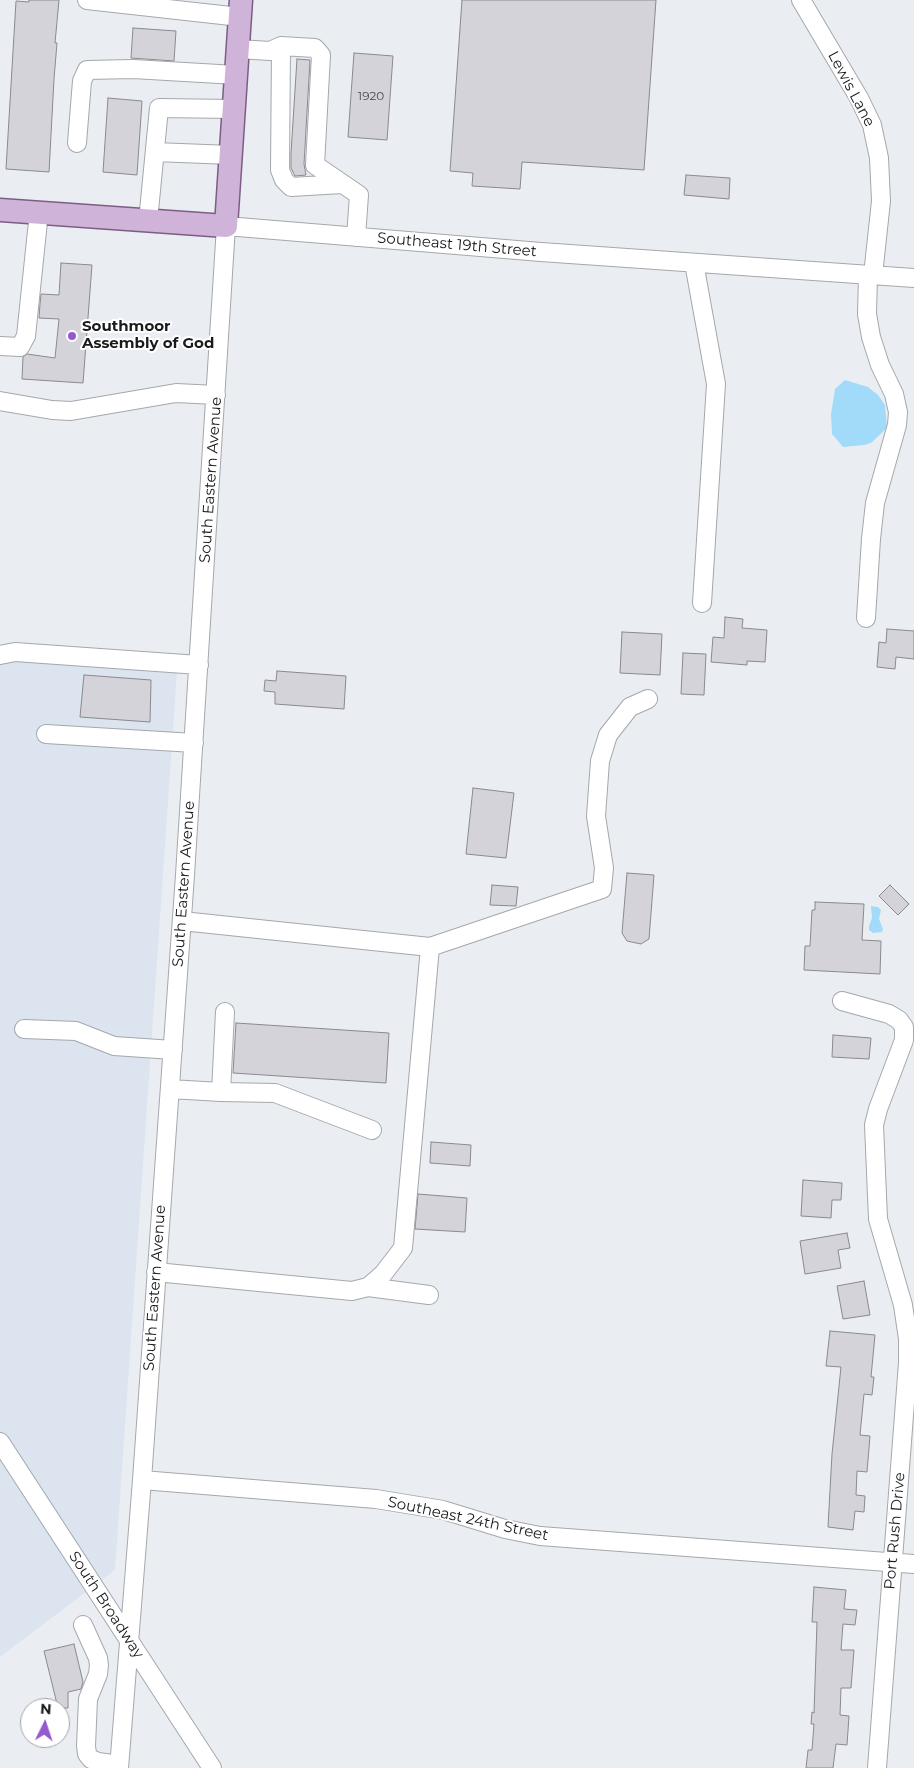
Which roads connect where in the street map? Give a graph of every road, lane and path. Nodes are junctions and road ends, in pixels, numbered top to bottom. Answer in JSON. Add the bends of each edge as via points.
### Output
{"nodes":[{"id":1,"x":87,"y":0,"type":"edge"},
{"id":2,"x":801,"y":0,"type":"edge"},
{"id":3,"x":240,"y":9,"type":"edge"},
{"id":4,"x":281,"y":46,"type":"junction"},
{"id":5,"x":238,"y":50,"type":"junction"},
{"id":6,"x":236,"y":75,"type":"junction"},
{"id":7,"x":234,"y":109,"type":"junction"},
{"id":8,"x":77,"y":143,"type":"dead end"},
{"id":9,"x":155,"y":152,"type":"junction"},
{"id":10,"x":231,"y":155,"type":"junction"},
{"id":11,"x":342,"y":184,"type":"junction"},
{"id":12,"x":0,"y":210,"type":"edge"},
{"id":13,"x":39,"y":212,"type":"junction"},
{"id":14,"x":148,"y":221,"type":"junction"},
{"id":15,"x":226,"y":226,"type":"junction"},
{"id":16,"x":356,"y":237,"type":"junction"},
{"id":17,"x":694,"y":263,"type":"junction"},
{"id":18,"x":871,"y":275,"type":"junction"},
{"id":19,"x":914,"y":278,"type":"edge"},
{"id":20,"x":0,"y":346,"type":"edge"},
{"id":21,"x":216,"y":396,"type":"junction"},
{"id":22,"x":0,"y":401,"type":"edge"},
{"id":23,"x":702,"y":604,"type":"dead end"},
{"id":24,"x":866,"y":618,"type":"dead end"},
{"id":25,"x":0,"y":655,"type":"edge"},
{"id":26,"x":199,"y":665,"type":"junction"},
{"id":27,"x":648,"y":699,"type":"dead end"},
{"id":28,"x":46,"y":734,"type":"dead end"},
{"id":29,"x":194,"y":743,"type":"junction"},
{"id":30,"x":182,"y":921,"type":"junction"},
{"id":31,"x":430,"y":947,"type":"junction"},
{"id":32,"x":842,"y":1001,"type":"dead end"},
{"id":33,"x":225,"y":1012,"type":"dead end"},
{"id":34,"x":24,"y":1029,"type":"dead end"},
{"id":35,"x":173,"y":1050,"type":"junction"},
{"id":36,"x":170,"y":1089,"type":"junction"},
{"id":37,"x":221,"y":1092,"type":"junction"},
{"id":38,"x":372,"y":1130,"type":"dead end"},
{"id":39,"x":156,"y":1272,"type":"junction"},
{"id":40,"x":368,"y":1287,"type":"junction"},
{"id":41,"x":430,"y":1295,"type":"dead end"},
{"id":42,"x":0,"y":1442,"type":"edge"},
{"id":43,"x":142,"y":1480,"type":"junction"},
{"id":44,"x":892,"y":1562,"type":"junction"},
{"id":45,"x":914,"y":1564,"type":"edge"},
{"id":46,"x":83,"y":1625,"type":"dead end"},
{"id":47,"x":129,"y":1640,"type":"junction"},
{"id":48,"x":119,"y":1767,"type":"edge"},
{"id":49,"x":212,"y":1768,"type":"edge"},
{"id":50,"x":877,"y":1768,"type":"edge"}],
"edges":[{"from":1,"to":3,"type":"street"},
{"from":2,"to":18,"type":"street","name":"Lewis Lane","via":[[872,125],[879,158],[881,201]]},
{"from":3,"to":5,"type":"main road","name":"South Eastern Avenue"},
{"from":4,"to":5,"type":"street","via":[[270,51]]},
{"from":4,"to":11,"type":"street","via":[[316,48],[321,55],[315,165]]},
{"from":4,"to":11,"type":"street","via":[[280,170],[284,180],[291,188]]},
{"from":5,"to":6,"type":"main road","name":"South Eastern Avenue"},
{"from":6,"to":7,"type":"main road","name":"South Eastern Avenue"},
{"from":6,"to":8,"type":"street","via":[[132,69],[87,70],[82,81]]},
{"from":7,"to":9,"type":"street","via":[[159,108]]},
{"from":7,"to":10,"type":"main road","name":"South Eastern Avenue"},
{"from":9,"to":10,"type":"street"},
{"from":9,"to":14,"type":"street"},
{"from":10,"to":15,"type":"main road","name":"South Eastern Avenue"},
{"from":11,"to":16,"type":"street","via":[[359,195]]},
{"from":12,"to":13,"type":"main road","name":"Southeast 19th Street"},
{"from":13,"to":14,"type":"main road","name":"Southeast 19th Street"},
{"from":13,"to":20,"type":"street","via":[[26,336],[20,347]]},
{"from":14,"to":15,"type":"main road","name":"Southeast 19th Street"},
{"from":15,"to":16,"type":"street","name":"Southeast 19th Street"},
{"from":15,"to":21,"type":"street","name":"South Eastern Avenue"},
{"from":16,"to":17,"type":"street","name":"Southeast 19th Street"},
{"from":17,"to":18,"type":"street","name":"Southeast 19th Street"},
{"from":17,"to":23,"type":"street","via":[[716,384]]},
{"from":18,"to":19,"type":"street","name":"Southeast 19th Street"},
{"from":18,"to":24,"type":"street","name":"Lewis Lane","via":[[867,314],[871,337],[898,412],[875,503]]},
{"from":21,"to":22,"type":"street","via":[[176,393],[70,411]]},
{"from":21,"to":26,"type":"street","name":"South Eastern Avenue"},
{"from":25,"to":26,"type":"street","via":[[15,652]]},
{"from":26,"to":29,"type":"street","name":"South Eastern Avenue"},
{"from":27,"to":31,"type":"street","via":[[630,708],[608,735],[600,761],[596,816],[604,868],[602,889]]},
{"from":28,"to":29,"type":"street"},
{"from":29,"to":30,"type":"street","name":"South Eastern Avenue"},
{"from":30,"to":31,"type":"street"},
{"from":30,"to":35,"type":"street","name":"South Eastern Avenue"},
{"from":31,"to":40,"type":"street","via":[[403,1248]]},
{"from":32,"to":44,"type":"street","name":"Port Rush Drive","via":[[889,1014],[904,1027],[904,1040],[874,1125],[878,1219],[903,1305],[908,1339]]},
{"from":33,"to":37,"type":"street"},
{"from":34,"to":35,"type":"street","via":[[76,1031],[114,1046]]},
{"from":35,"to":36,"type":"street","name":"South Eastern Avenue"},
{"from":36,"to":37,"type":"street"},
{"from":36,"to":39,"type":"street","name":"South Eastern Avenue"},
{"from":37,"to":38,"type":"street","via":[[275,1093]]},
{"from":39,"to":40,"type":"street","via":[[352,1291]]},
{"from":39,"to":43,"type":"street","name":"South Eastern Avenue"},
{"from":40,"to":41,"type":"street"},
{"from":42,"to":47,"type":"street","name":"South Broadway"},
{"from":43,"to":44,"type":"street","name":"Southeast 24th Street","via":[[386,1501],[443,1510],[540,1536]]},
{"from":43,"to":47,"type":"street","name":"South Eastern Avenue"},
{"from":44,"to":45,"type":"street","name":"Southeast 24th Street"},
{"from":44,"to":50,"type":"street","name":"Port Rush Drive"},
{"from":46,"to":48,"type":"street","via":[[99,1665],[88,1699],[88,1754],[98,1762]]},
{"from":47,"to":48,"type":"street","name":"South Eastern Avenue"},
{"from":47,"to":49,"type":"street","name":"South Broadway"}]}
